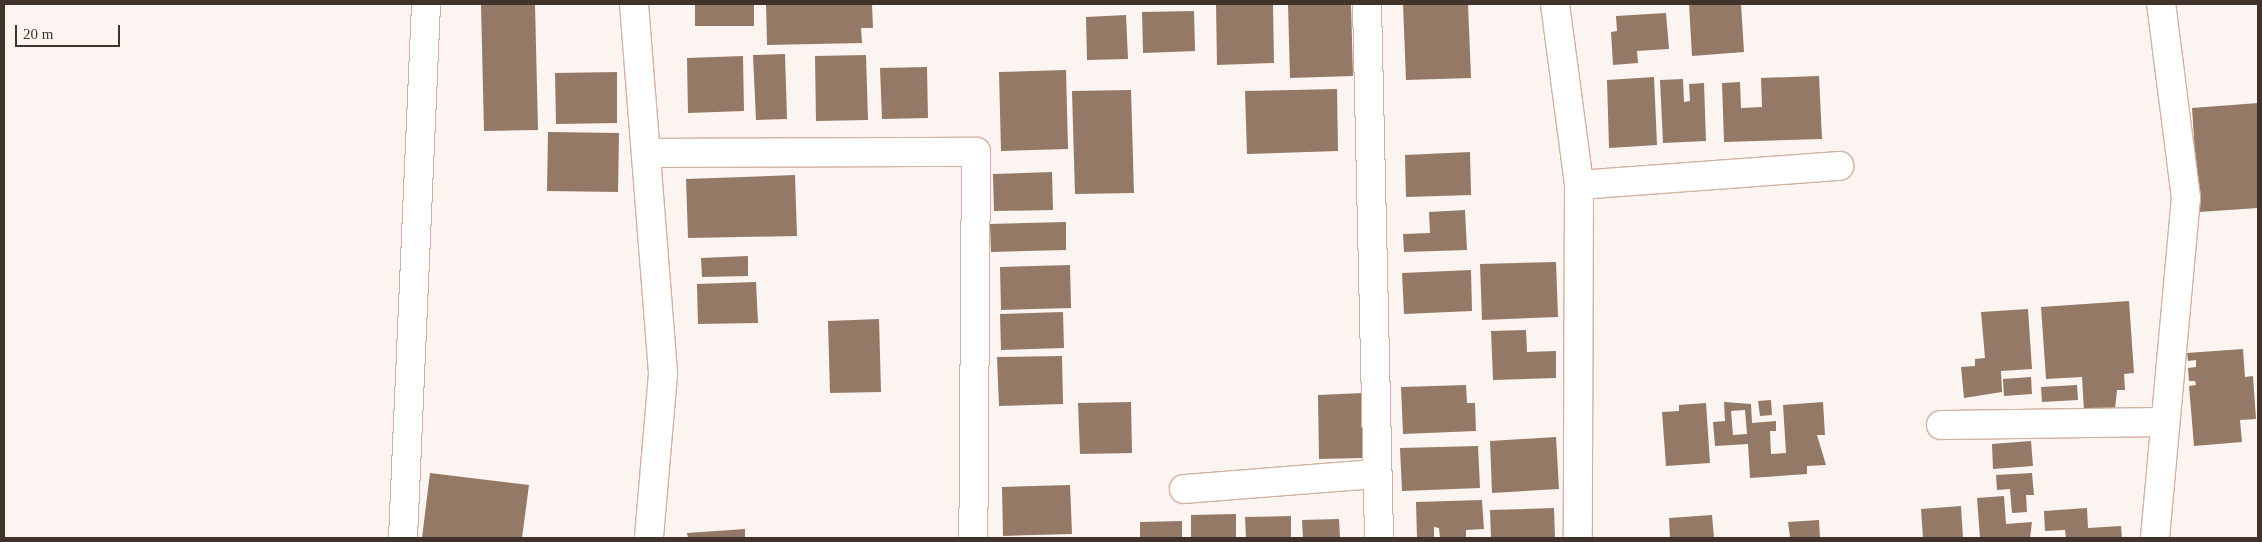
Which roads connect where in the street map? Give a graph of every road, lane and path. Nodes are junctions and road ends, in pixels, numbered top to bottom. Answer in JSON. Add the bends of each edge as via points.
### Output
{"nodes":[{"id":1,"x":426,"y":4,"type":"edge"},
{"id":2,"x":634,"y":4,"type":"edge"},
{"id":3,"x":1366,"y":4,"type":"edge"},
{"id":4,"x":1555,"y":4,"type":"edge"},
{"id":5,"x":2161,"y":4,"type":"edge"},
{"id":6,"x":649,"y":153,"type":"junction"},
{"id":7,"x":1839,"y":166,"type":"dead end"},
{"id":8,"x":1579,"y":185,"type":"junction"},
{"id":9,"x":2165,"y":422,"type":"junction"},
{"id":10,"x":1941,"y":426,"type":"dead end"},
{"id":11,"x":1376,"y":474,"type":"junction"},
{"id":12,"x":1184,"y":489,"type":"dead end"},
{"id":13,"x":403,"y":538,"type":"edge"},
{"id":14,"x":649,"y":538,"type":"edge"},
{"id":15,"x":973,"y":538,"type":"edge"},
{"id":16,"x":1379,"y":538,"type":"edge"},
{"id":17,"x":1578,"y":538,"type":"edge"},
{"id":18,"x":2155,"y":538,"type":"edge"}],
"edges":[{"from":1,"to":13,"type":"street"},
{"from":2,"to":6,"type":"street"},
{"from":3,"to":11,"type":"street"},
{"from":4,"to":8,"type":"street"},
{"from":5,"to":9,"type":"street","via":[[2186,198]]},
{"from":6,"to":14,"type":"street","via":[[663,374]]},
{"from":6,"to":15,"type":"street","via":[[976,152]]},
{"from":7,"to":8,"type":"street"},
{"from":8,"to":17,"type":"street"},
{"from":9,"to":10,"type":"street"},
{"from":9,"to":18,"type":"street"},
{"from":11,"to":12,"type":"street"},
{"from":11,"to":16,"type":"street"}]}
